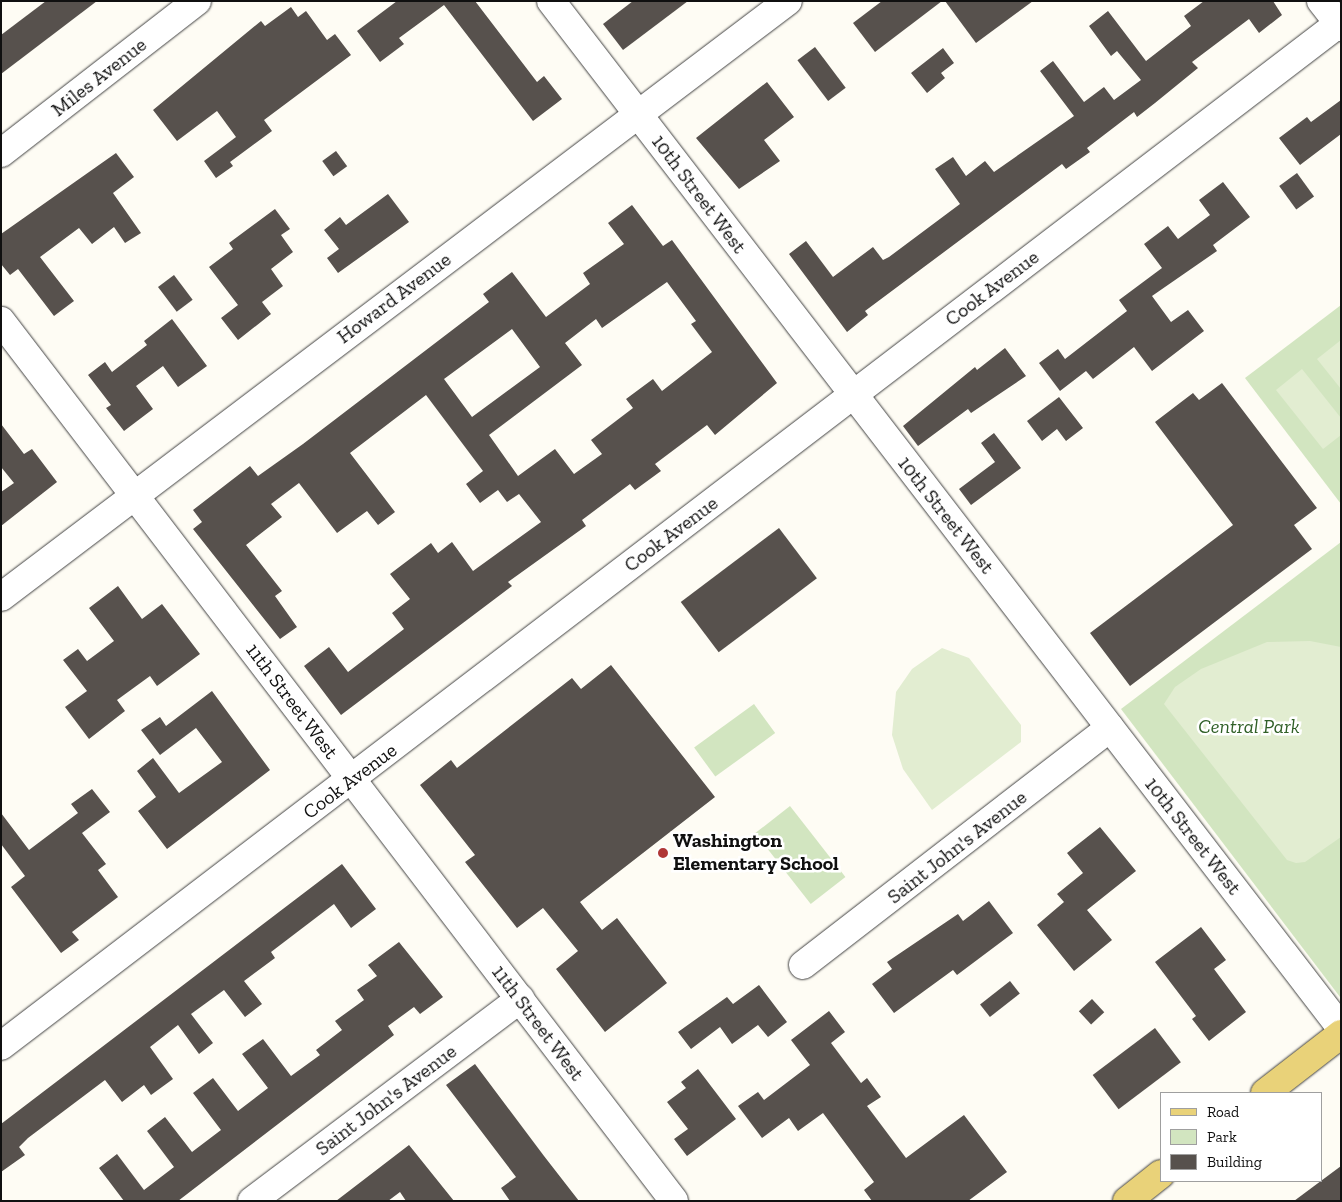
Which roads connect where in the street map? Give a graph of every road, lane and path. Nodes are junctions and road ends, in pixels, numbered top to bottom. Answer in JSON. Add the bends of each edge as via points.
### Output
{"nodes":[{"id":1,"x":197,"y":1,"type":"edge"},
{"id":2,"x":551,"y":1,"type":"edge"},
{"id":3,"x":788,"y":1,"type":"edge"},
{"id":4,"x":1321,"y":1,"type":"edge"},
{"id":5,"x":1340,"y":24,"type":"edge"},
{"id":6,"x":639,"y":115,"type":"junction"},
{"id":7,"x":1,"y":153,"type":"edge"},
{"id":8,"x":1,"y":321,"type":"edge"},
{"id":9,"x":853,"y":394,"type":"junction"},
{"id":10,"x":133,"y":493,"type":"junction"},
{"id":11,"x":1,"y":596,"type":"edge"},
{"id":12,"x":1110,"y":728,"type":"junction"},
{"id":13,"x":352,"y":779,"type":"junction"},
{"id":14,"x":803,"y":965,"type":"dead end"},
{"id":15,"x":520,"y":999,"type":"junction"},
{"id":16,"x":1341,"y":1028,"type":"edge"},
{"id":17,"x":1341,"y":1034,"type":"edge"},
{"id":18,"x":1,"y":1046,"type":"edge"},
{"id":19,"x":1266,"y":1092,"type":"edge"},
{"id":20,"x":1160,"y":1175,"type":"edge"},
{"id":21,"x":252,"y":1201,"type":"edge"},
{"id":22,"x":674,"y":1201,"type":"edge"},
{"id":23,"x":1127,"y":1201,"type":"edge"}],
"edges":[{"from":1,"to":7,"type":"street","name":"Miles Avenue"},
{"from":2,"to":6,"type":"street","name":"10th Street West"},
{"from":3,"to":6,"type":"street","name":"Howard Avenue"},
{"from":4,"to":5,"type":"street"},
{"from":5,"to":9,"type":"street","name":"Cook Avenue"},
{"from":6,"to":9,"type":"street","name":"10th Street West"},
{"from":6,"to":10,"type":"street","name":"Howard Avenue"},
{"from":8,"to":10,"type":"street","name":"11th Street West"},
{"from":9,"to":12,"type":"street","name":"10th Street West"},
{"from":9,"to":13,"type":"street","name":"Cook Avenue"},
{"from":10,"to":11,"type":"street","name":"Howard Avenue"},
{"from":10,"to":13,"type":"street","name":"11th Street West"},
{"from":12,"to":14,"type":"street","name":"Saint John's Avenue"},
{"from":12,"to":16,"type":"street","name":"10th Street West"},
{"from":13,"to":15,"type":"street","name":"11th Street West"},
{"from":13,"to":18,"type":"street","name":"Cook Avenue"},
{"from":15,"to":21,"type":"street","name":"Saint John's Avenue"},
{"from":15,"to":22,"type":"street","name":"11th Street West"},
{"from":17,"to":19,"type":"main road"},
{"from":20,"to":23,"type":"main road"}]}
